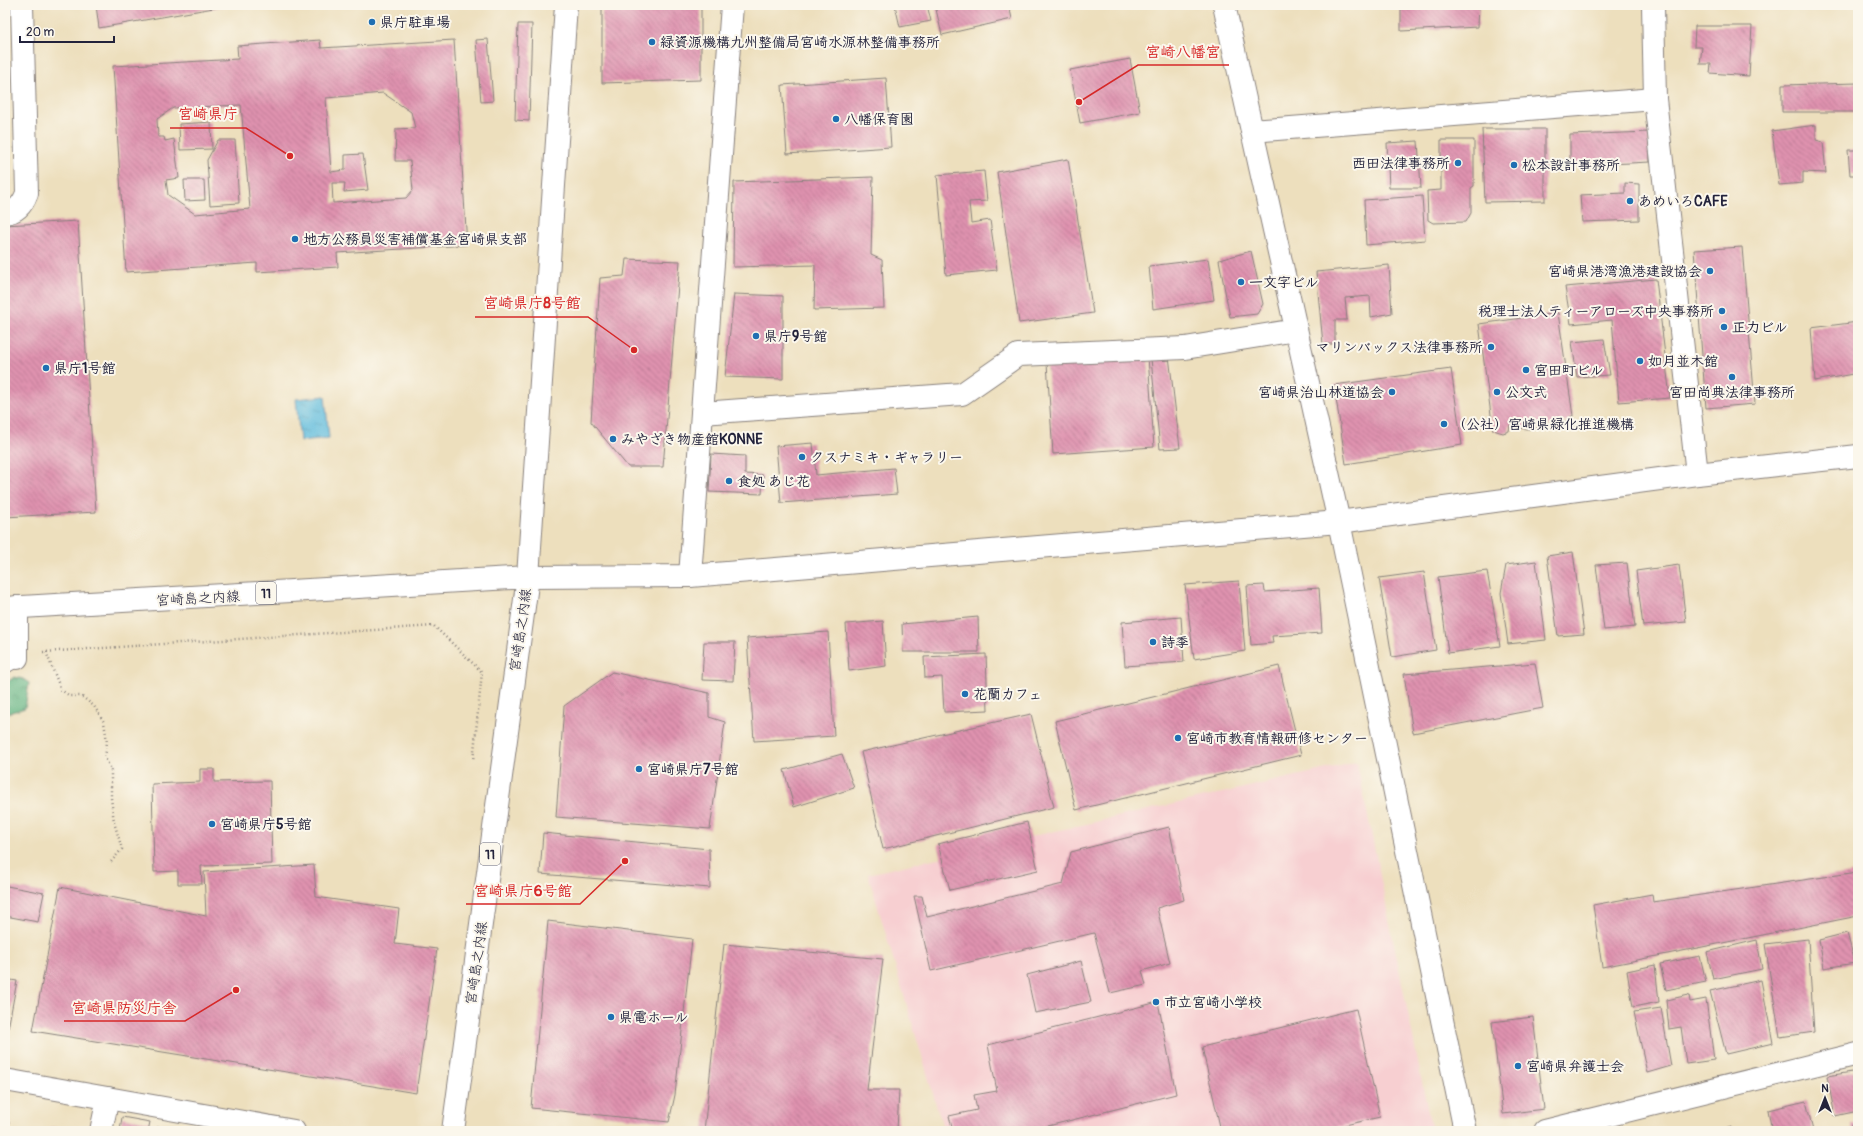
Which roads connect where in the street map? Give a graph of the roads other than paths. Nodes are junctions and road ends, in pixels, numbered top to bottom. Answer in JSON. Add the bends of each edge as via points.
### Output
{"nodes":[{"id":1,"x":22,"y":5,"type":"edge"},
{"id":2,"x":566,"y":5,"type":"edge"},
{"id":3,"x":732,"y":5,"type":"edge"},
{"id":4,"x":1224,"y":5,"type":"edge"},
{"id":5,"x":1653,"y":5,"type":"edge"},
{"id":6,"x":1655,"y":99,"type":"junction"},
{"id":7,"x":1252,"y":130,"type":"junction"},
{"id":8,"x":5,"y":213,"type":"edge"},
{"id":9,"x":1296,"y":330,"type":"junction"},
{"id":10,"x":702,"y":413,"type":"junction"},
{"id":11,"x":1858,"y":456,"type":"edge"},
{"id":12,"x":1697,"y":474,"type":"junction"},
{"id":13,"x":1339,"y":522,"type":"junction"},
{"id":14,"x":690,"y":576,"type":"junction"},
{"id":15,"x":528,"y":577,"type":"junction"},
{"id":16,"x":11,"y":608,"type":"edge"},
{"id":17,"x":13,"y":659,"type":"edge"},
{"id":18,"x":1858,"y":1054,"type":"edge"},
{"id":19,"x":5,"y":1080,"type":"edge"},
{"id":20,"x":108,"y":1098,"type":"junction"},
{"id":21,"x":101,"y":1131,"type":"edge"},
{"id":22,"x":294,"y":1131,"type":"edge"},
{"id":23,"x":453,"y":1131,"type":"edge"},
{"id":24,"x":1465,"y":1131,"type":"edge"},
{"id":25,"x":1545,"y":1131,"type":"edge"}],
"edges":[{"from":1,"to":8,"type":"street","via":[[27,193],[23,205],[10,213]]},
{"from":2,"to":15,"type":"street"},
{"from":3,"to":10,"type":"street"},
{"from":4,"to":7,"type":"street"},
{"from":5,"to":6,"type":"street"},
{"from":6,"to":7,"type":"street"},
{"from":6,"to":12,"type":"street"},
{"from":7,"to":9,"type":"street"},
{"from":9,"to":10,"type":"street","via":[[1185,348],[1018,355],[962,394]]},
{"from":9,"to":13,"type":"street"},
{"from":10,"to":14,"type":"street"},
{"from":11,"to":12,"type":"street"},
{"from":12,"to":13,"type":"street"},
{"from":13,"to":14,"type":"street"},
{"from":13,"to":24,"type":"street"},
{"from":14,"to":15,"type":"street"},
{"from":15,"to":16,"type":"street","name":"宮崎島之内線","number":"11"},
{"from":15,"to":23,"type":"street","name":"宮崎島之内線","number":"11"},
{"from":16,"to":17,"type":"street"},
{"from":18,"to":25,"type":"street"},
{"from":19,"to":20,"type":"street"},
{"from":20,"to":21,"type":"street"},
{"from":20,"to":22,"type":"street"}]}
